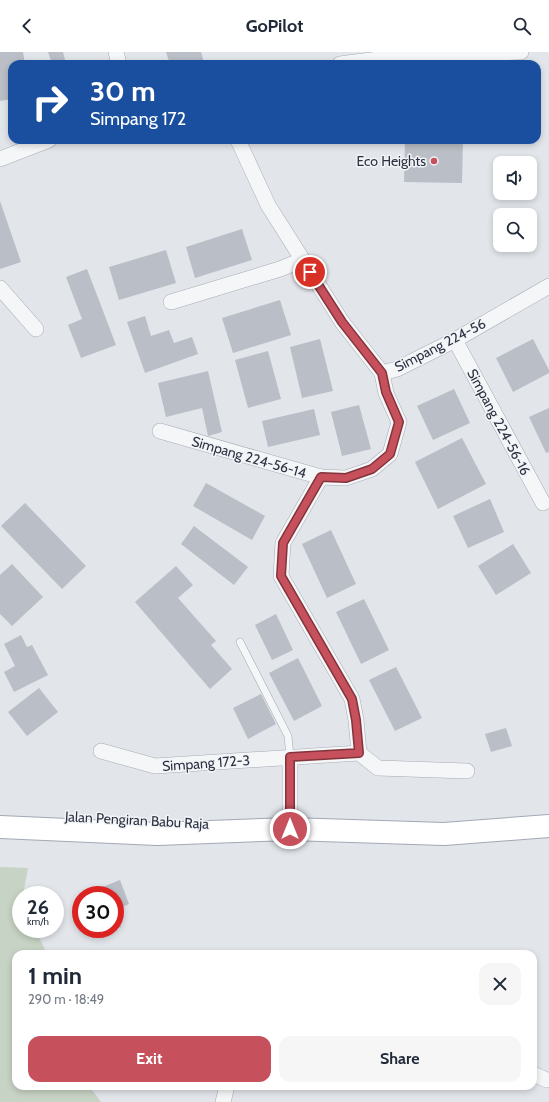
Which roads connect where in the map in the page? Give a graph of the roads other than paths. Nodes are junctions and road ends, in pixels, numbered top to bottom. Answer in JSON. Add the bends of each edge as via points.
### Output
{"nodes":[{"id":1,"x":416,"y":52,"type":"edge"},
{"id":2,"x":521,"y":52,"type":"edge"},
{"id":3,"x":371,"y":60,"type":"edge"},
{"id":4,"x":39,"y":144,"type":"edge"},
{"id":5,"x":240,"y":144,"type":"edge"},
{"id":6,"x":0,"y":159,"type":"edge"},
{"id":7,"x":302,"y":260,"type":"junction"},
{"id":8,"x":549,"y":286,"type":"edge"},
{"id":9,"x":0,"y":288,"type":"edge"},
{"id":10,"x":171,"y":302,"type":"dead end"},
{"id":11,"x":36,"y":329,"type":"dead end"},
{"id":12,"x":455,"y":340,"type":"junction"},
{"id":13,"x":382,"y":373,"type":"junction"},
{"id":14,"x":160,"y":431,"type":"dead end"},
{"id":15,"x":321,"y":477,"type":"junction"},
{"id":16,"x":543,"y":503,"type":"dead end"},
{"id":17,"x":240,"y":642,"type":"dead end"},
{"id":18,"x":101,"y":751,"type":"dead end"},
{"id":19,"x":359,"y":753,"type":"junction"},
{"id":20,"x":290,"y":757,"type":"junction"},
{"id":21,"x":466,"y":772,"type":"dead end"},
{"id":22,"x":0,"y":812,"type":"edge"},
{"id":23,"x":549,"y":826,"type":"edge"},
{"id":24,"x":0,"y":827,"type":"edge"},
{"id":25,"x":282,"y":829,"type":"junction"},
{"id":26,"x":537,"y":1076,"type":"edge"},
{"id":27,"x":547,"y":1080,"type":"dead end"},
{"id":28,"x":226,"y":1090,"type":"edge"},
{"id":29,"x":223,"y":1102,"type":"edge"}],
"edges":[{"from":1,"to":2,"type":"street"},
{"from":1,"to":3,"type":"street"},
{"from":4,"to":6,"type":"street"},
{"from":5,"to":7,"type":"street","name":"Simpang 224-56","via":[[268,205]]},
{"from":7,"to":10,"type":"street"},
{"from":7,"to":13,"type":"street","name":"Simpang 224-56","via":[[342,322]]},
{"from":8,"to":12,"type":"street","name":"Simpang 224-56"},
{"from":9,"to":11,"type":"street"},
{"from":12,"to":13,"type":"street","name":"Simpang 224-56","via":[[397,369]]},
{"from":12,"to":16,"type":"street","name":"Simpang 224-56-16"},
{"from":13,"to":15,"type":"street","name":"Simpang 224-56-14","via":[[386,392],[399,422],[390,454],[372,469],[346,478]]},
{"from":14,"to":15,"type":"street","name":"Simpang 224-56-14"},
{"from":15,"to":19,"type":"street","via":[[283,543],[281,576],[352,699]]},
{"from":17,"to":20,"type":"lane","via":[[288,736]]},
{"from":18,"to":20,"type":"street","name":"Simpang 172-3","via":[[155,766]]},
{"from":19,"to":20,"type":"street","name":"Simpang 172-3"},
{"from":19,"to":21,"type":"street","via":[[378,768]]},
{"from":20,"to":25,"type":"street"},
{"from":22,"to":25,"type":"main road","name":"Jalan Pengiran Babu Raja"},
{"from":23,"to":25,"type":"main road","name":"Jalan Pengiran Babu Raja","via":[[444,834]]},
{"from":24,"to":25,"type":"main road","name":"Jalan Pengiran Babu Raja","via":[[157,834]]},
{"from":26,"to":27,"type":"street"},
{"from":28,"to":29,"type":"street"}]}
